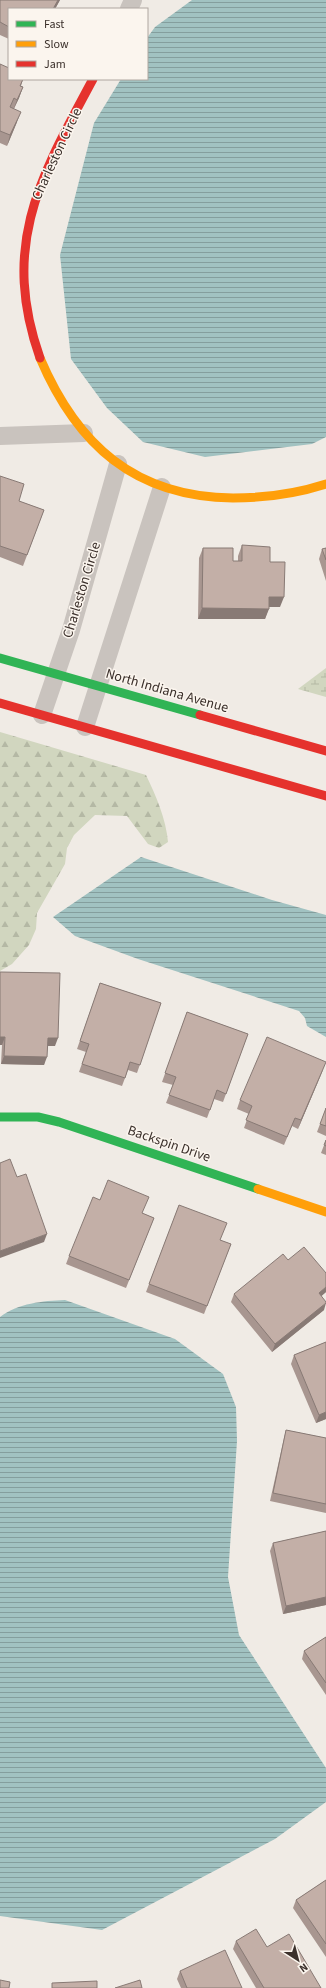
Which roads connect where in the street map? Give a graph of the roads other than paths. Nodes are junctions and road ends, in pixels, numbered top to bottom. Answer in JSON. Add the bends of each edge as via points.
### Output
{"nodes":[{"id":1,"x":92,"y":80,"type":"edge"},
{"id":2,"x":84,"y":433,"type":"junction"},
{"id":3,"x":0,"y":436,"type":"edge"},
{"id":4,"x":118,"y":464,"type":"junction"},
{"id":5,"x":326,"y":484,"type":"edge"},
{"id":6,"x":162,"y":487,"type":"junction"},
{"id":7,"x":0,"y":658,"type":"edge"},
{"id":8,"x":55,"y":674,"type":"junction"},
{"id":9,"x":98,"y":686,"type":"junction"},
{"id":10,"x":0,"y":703,"type":"edge"},
{"id":11,"x":42,"y":715,"type":"junction"},
{"id":12,"x":85,"y":727,"type":"junction"},
{"id":13,"x":326,"y":751,"type":"edge"},
{"id":14,"x":326,"y":796,"type":"edge"},
{"id":15,"x":0,"y":1117,"type":"edge"},
{"id":16,"x":326,"y":1212,"type":"edge"}],
"edges":[{"from":1,"to":2,"type":"street","name":"Charleston Circle","via":[[44,174],[26,230],[22,261],[24,292],[35,345],[47,377],[62,405]]},
{"from":2,"to":3,"type":"street"},
{"from":2,"to":4,"type":"street","name":"Charleston Circle"},
{"from":4,"to":6,"type":"street","name":"Charleston Circle"},
{"from":4,"to":8,"type":"street","name":"Charleston Circle","via":[[71,630]]},
{"from":5,"to":6,"type":"street","name":"Charleston Circle","via":[[282,496],[251,499],[200,496]]},
{"from":6,"to":9,"type":"street"},
{"from":7,"to":8,"type":"street","name":"North Indiana Avenue"},
{"from":8,"to":9,"type":"street","name":"North Indiana Avenue"},
{"from":8,"to":11,"type":"street","name":"Charleston Circle"},
{"from":9,"to":12,"type":"street"},
{"from":9,"to":13,"type":"street","name":"North Indiana Avenue"},
{"from":10,"to":11,"type":"street"},
{"from":11,"to":12,"type":"street"},
{"from":12,"to":14,"type":"street"},
{"from":15,"to":16,"type":"street","name":"Backspin Drive","via":[[38,1118],[59,1122]]}]}
